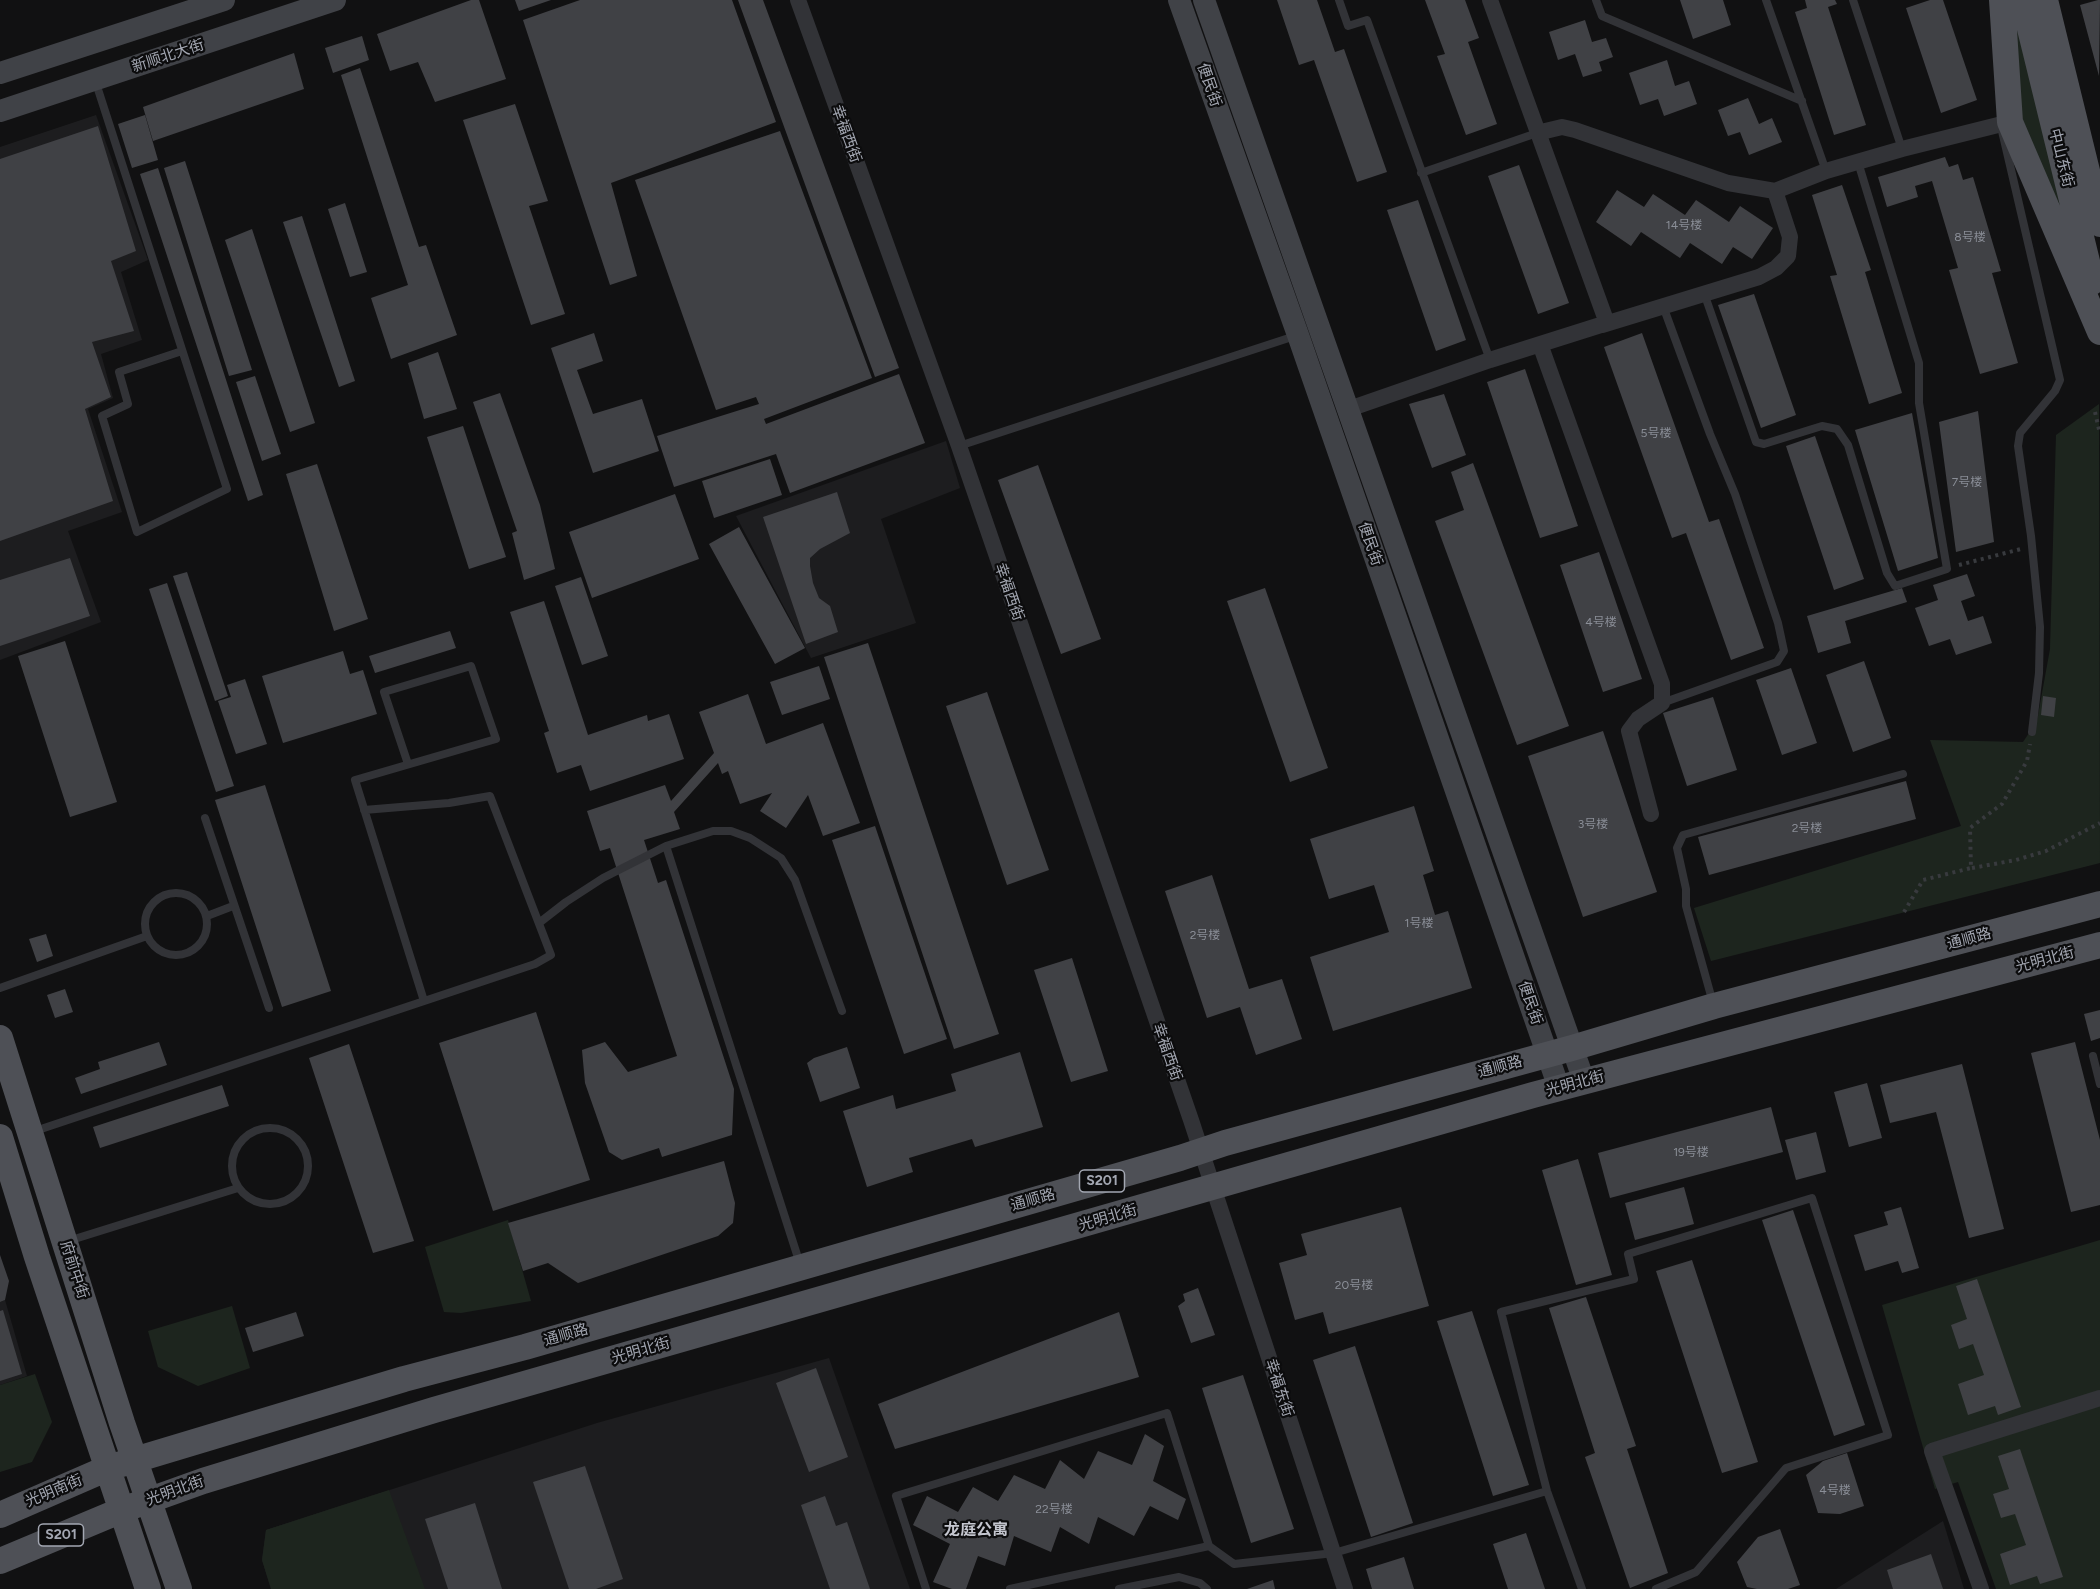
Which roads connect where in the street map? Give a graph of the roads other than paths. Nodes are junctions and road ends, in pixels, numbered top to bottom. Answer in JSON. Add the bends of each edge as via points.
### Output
{"nodes":[{"id":1,"x":224,"y":0,"type":"edge"},
{"id":2,"x":335,"y":0,"type":"edge"},
{"id":3,"x":798,"y":0,"type":"edge"},
{"id":4,"x":1179,"y":0,"type":"edge"},
{"id":5,"x":1204,"y":0,"type":"edge"},
{"id":6,"x":1339,"y":0,"type":"edge"},
{"id":7,"x":1490,"y":0,"type":"edge"},
{"id":8,"x":1596,"y":0,"type":"edge"},
{"id":9,"x":1766,"y":0,"type":"edge"},
{"id":10,"x":1853,"y":0,"type":"edge"},
{"id":11,"x":2002,"y":0,"type":"edge"},
{"id":12,"x":2023,"y":0,"type":"edge"},
{"id":13,"x":2045,"y":0,"type":"edge"},
{"id":14,"x":0,"y":73,"type":"edge"},
{"id":15,"x":95,"y":80,"type":"junction"},
{"id":16,"x":1802,"y":101,"type":"junction"},
{"id":17,"x":0,"y":111,"type":"edge"},
{"id":18,"x":2005,"y":123,"type":"junction"},
{"id":19,"x":1537,"y":134,"type":"junction"},
{"id":20,"x":1902,"y":149,"type":"junction"},
{"id":21,"x":1858,"y":162,"type":"junction"},
{"id":22,"x":1826,"y":171,"type":"junction"},
{"id":23,"x":1421,"y":173,"type":"junction"},
{"id":24,"x":1775,"y":190,"type":"junction"},
{"id":25,"x":2100,"y":224,"type":"edge"},
{"id":26,"x":1704,"y":293,"type":"junction"},
{"id":27,"x":1663,"y":306,"type":"junction"},
{"id":28,"x":2100,"y":316,"type":"edge"},
{"id":29,"x":1602,"y":325,"type":"junction"},
{"id":30,"x":1309,"y":331,"type":"junction"},
{"id":31,"x":2100,"y":332,"type":"edge"},
{"id":32,"x":1540,"y":344,"type":"junction"},
{"id":33,"x":182,"y":351,"type":"junction"},
{"id":34,"x":1490,"y":360,"type":"junction"},
{"id":35,"x":1349,"y":409,"type":"junction"},
{"id":36,"x":959,"y":446,"type":"junction"},
{"id":37,"x":1662,"y":703,"type":"junction"},
{"id":38,"x":2032,"y":732,"type":"road end"},
{"id":39,"x":408,"y":764,"type":"junction"},
{"id":40,"x":1903,"y":774,"type":"dead end"},
{"id":41,"x":364,"y":810,"type":"junction"},
{"id":42,"x":1651,"y":814,"type":"dead end"},
{"id":43,"x":205,"y":818,"type":"dead end"},
{"id":44,"x":666,"y":846,"type":"junction"},
{"id":45,"x":2100,"y":904,"type":"edge"},
{"id":46,"x":233,"y":906,"type":"junction"},
{"id":47,"x":207,"y":916,"type":"junction"},
{"id":48,"x":539,"y":923,"type":"junction"},
{"id":49,"x":147,"y":936,"type":"junction"},
{"id":50,"x":2100,"y":945,"type":"edge"},
{"id":51,"x":0,"y":988,"type":"edge"},
{"id":52,"x":424,"y":1001,"type":"junction"},
{"id":53,"x":1714,"y":1006,"type":"junction"},
{"id":54,"x":269,"y":1008,"type":"dead end"},
{"id":55,"x":842,"y":1011,"type":"dead end"},
{"id":56,"x":0,"y":1038,"type":"edge"},
{"id":57,"x":1560,"y":1051,"type":"junction"},
{"id":58,"x":2093,"y":1056,"type":"dead end"},
{"id":59,"x":1584,"y":1081,"type":"junction"},
{"id":60,"x":2100,"y":1084,"type":"edge"},
{"id":61,"x":1558,"y":1088,"type":"junction"},
{"id":62,"x":29,"y":1133,"type":"junction"},
{"id":63,"x":0,"y":1137,"type":"edge"},
{"id":64,"x":1200,"y":1153,"type":"junction"},
{"id":65,"x":1212,"y":1187,"type":"junction"},
{"id":66,"x":238,"y":1188,"type":"junction"},
{"id":67,"x":65,"y":1242,"type":"junction"},
{"id":68,"x":801,"y":1266,"type":"junction"},
{"id":69,"x":2100,"y":1398,"type":"edge"},
{"id":70,"x":136,"y":1460,"type":"junction"},
{"id":71,"x":108,"y":1468,"type":"junction"},
{"id":72,"x":1547,"y":1491,"type":"junction"},
{"id":73,"x":150,"y":1500,"type":"junction"},
{"id":74,"x":122,"y":1510,"type":"junction"},
{"id":75,"x":0,"y":1515,"type":"edge"},
{"id":76,"x":1209,"y":1546,"type":"junction"},
{"id":77,"x":1334,"y":1553,"type":"junction"},
{"id":78,"x":0,"y":1562,"type":"edge"},
{"id":79,"x":148,"y":1589,"type":"edge"},
{"id":80,"x":179,"y":1589,"type":"edge"},
{"id":81,"x":926,"y":1589,"type":"edge"},
{"id":82,"x":1010,"y":1589,"type":"edge"},
{"id":83,"x":1119,"y":1589,"type":"edge"},
{"id":84,"x":1207,"y":1589,"type":"edge"},
{"id":85,"x":1345,"y":1589,"type":"edge"},
{"id":86,"x":1582,"y":1589,"type":"edge"},
{"id":87,"x":1656,"y":1589,"type":"edge"},
{"id":88,"x":1981,"y":1589,"type":"edge"}],
"edges":[{"from":1,"to":14,"type":"street"},
{"from":2,"to":15,"type":"street","name":"新顺北大街"},
{"from":3,"to":36,"type":"street","name":"幸福西街"},
{"from":4,"to":30,"type":"street","name":"便民街"},
{"from":5,"to":30,"type":"street","name":"便民街"},
{"from":6,"to":23,"type":"lane","via":[[1348,26],[1367,20]]},
{"from":7,"to":19,"type":"street"},
{"from":8,"to":16,"type":"lane","via":[[1602,16]]},
{"from":9,"to":16,"type":"lane"},
{"from":10,"to":20,"type":"lane"},
{"from":11,"to":18,"type":"main road"},
{"from":12,"to":28,"type":"main road","name":"中山东街"},
{"from":13,"to":25,"type":"main road","name":"中山东街"},
{"from":15,"to":17,"type":"street","name":"新顺北大街"},
{"from":15,"to":33,"type":"lane"},
{"from":16,"to":22,"type":"lane"},
{"from":18,"to":20,"type":"street"},
{"from":18,"to":31,"type":"main road"},
{"from":18,"to":38,"type":"lane","via":[[2061,380],[2020,434],[2018,446],[2040,627]]},
{"from":19,"to":23,"type":"lane"},
{"from":19,"to":24,"type":"street","via":[[1562,127],[1575,130],[1728,183]]},
{"from":19,"to":29,"type":"street","via":[[1607,323]]},
{"from":20,"to":21,"type":"street"},
{"from":21,"to":22,"type":"street"},
{"from":21,"to":26,"type":"lane","via":[[1919,363],[1919,403],[1947,569],[1895,586],[1887,573],[1848,445],[1837,429],[1822,426],[1764,444],[1755,442]]},
{"from":22,"to":24,"type":"street"},
{"from":23,"to":34,"type":"lane"},
{"from":24,"to":26,"type":"street","via":[[1790,237],[1788,256],[1759,277]]},
{"from":26,"to":27,"type":"street"},
{"from":27,"to":29,"type":"street"},
{"from":27,"to":37,"type":"lane","via":[[1735,494],[1784,651],[1776,662]]},
{"from":29,"to":32,"type":"street"},
{"from":30,"to":35,"type":"street","name":"便民街"},
{"from":30,"to":36,"type":"lane"},
{"from":30,"to":57,"type":"street","name":"便民街"},
{"from":32,"to":34,"type":"street"},
{"from":32,"to":37,"type":"street","via":[[1662,684]]},
{"from":33,"to":33,"type":"lane","via":[[226,489],[137,532],[102,416],[128,404],[119,372]]},
{"from":34,"to":35,"type":"street"},
{"from":35,"to":57,"type":"street","name":"便民街"},
{"from":36,"to":64,"type":"street","name":"幸福西街"},
{"from":37,"to":42,"type":"street","via":[[1638,719],[1629,731]]},
{"from":39,"to":39,"type":"lane","via":[[496,739],[471,666],[384,692]]},
{"from":39,"to":41,"type":"lane","via":[[355,780]]},
{"from":40,"to":53,"type":"lane","via":[[1683,835],[1677,848],[1686,906]]},
{"from":41,"to":48,"type":"lane","via":[[490,796]]},
{"from":41,"to":52,"type":"lane"},
{"from":43,"to":46,"type":"lane"},
{"from":44,"to":48,"type":"lane","via":[[603,878]]},
{"from":44,"to":55,"type":"lane","via":[[695,835],[731,831],[781,858],[795,880]]},
{"from":44,"to":68,"type":"lane"},
{"from":45,"to":53,"type":"main road","name":"通顺路","number":"S201"},
{"from":46,"to":47,"type":"lane"},
{"from":46,"to":54,"type":"lane"},
{"from":47,"to":49,"type":"lane","via":[[205,936],[191,952],[171,955],[153,945]]},
{"from":47,"to":49,"type":"lane","via":[[202,906],[186,894],[166,894],[150,906]]},
{"from":48,"to":52,"type":"lane","via":[[551,955],[535,964]]},
{"from":49,"to":51,"type":"lane"},
{"from":50,"to":59,"type":"main road","name":"光明北街","number":"S201"},
{"from":52,"to":62,"type":"lane"},
{"from":53,"to":57,"type":"main road","name":"通顺路","number":"S201"},
{"from":56,"to":62,"type":"main road","name":"府前中街"},
{"from":57,"to":59,"type":"street","name":"便民街"},
{"from":57,"to":61,"type":"street","name":"便民街"},
{"from":57,"to":64,"type":"main road","name":"通顺路","number":"S201"},
{"from":58,"to":60,"type":"lane"},
{"from":59,"to":61,"type":"main road","name":"光明北街","number":"S201"},
{"from":61,"to":65,"type":"main road","name":"光明北街","number":"S201"},
{"from":62,"to":67,"type":"main road","name":"府前中街"},
{"from":63,"to":71,"type":"main road","name":"府前中街"},
{"from":64,"to":65,"type":"street","name":"幸福西街"},
{"from":64,"to":68,"type":"main road","name":"通顺路","number":"S201"},
{"from":65,"to":73,"type":"main road","name":"光明北街","number":"S201","via":[[435,1410]]},
{"from":65,"to":77,"type":"street","name":"幸福东街"},
{"from":66,"to":66,"type":"lane","via":[[251,1200],[263,1204],[288,1200],[298,1192],[309,1168],[302,1144],[293,1135],[270,1127],[247,1135],[233,1156]]},
{"from":66,"to":67,"type":"lane"},
{"from":67,"to":70,"type":"main road","name":"府前中街"},
{"from":68,"to":70,"type":"main road","name":"通顺路","number":"S201"},
{"from":69,"to":88,"type":"street","via":[[1932,1451]]},
{"from":70,"to":71,"type":"main road","name":"通顺路","number":"S201"},
{"from":70,"to":73,"type":"main road","name":"府前中街"},
{"from":71,"to":74,"type":"main road","name":"府前中街"},
{"from":71,"to":75,"type":"main road","name":"光明南街","number":"S201"},
{"from":72,"to":77,"type":"lane"},
{"from":72,"to":86,"type":"lane"},
{"from":72,"to":87,"type":"lane","via":[[1501,1312],[1635,1279],[1628,1254],[1812,1197],[1888,1435],[1786,1468],[1696,1572]]},
{"from":73,"to":74,"type":"main road","name":"光明北街","number":"S201"},
{"from":73,"to":80,"type":"main road","name":"府前中街"},
{"from":74,"to":78,"type":"main road","number":"S201"},
{"from":74,"to":79,"type":"main road","name":"府前中街"},
{"from":76,"to":77,"type":"lane","via":[[1233,1564]]},
{"from":76,"to":81,"type":"lane","via":[[1167,1413],[896,1496]]},
{"from":76,"to":82,"type":"lane"},
{"from":77,"to":85,"type":"street","name":"幸福东街"},
{"from":83,"to":84,"type":"lane","via":[[1179,1577]]}]}
